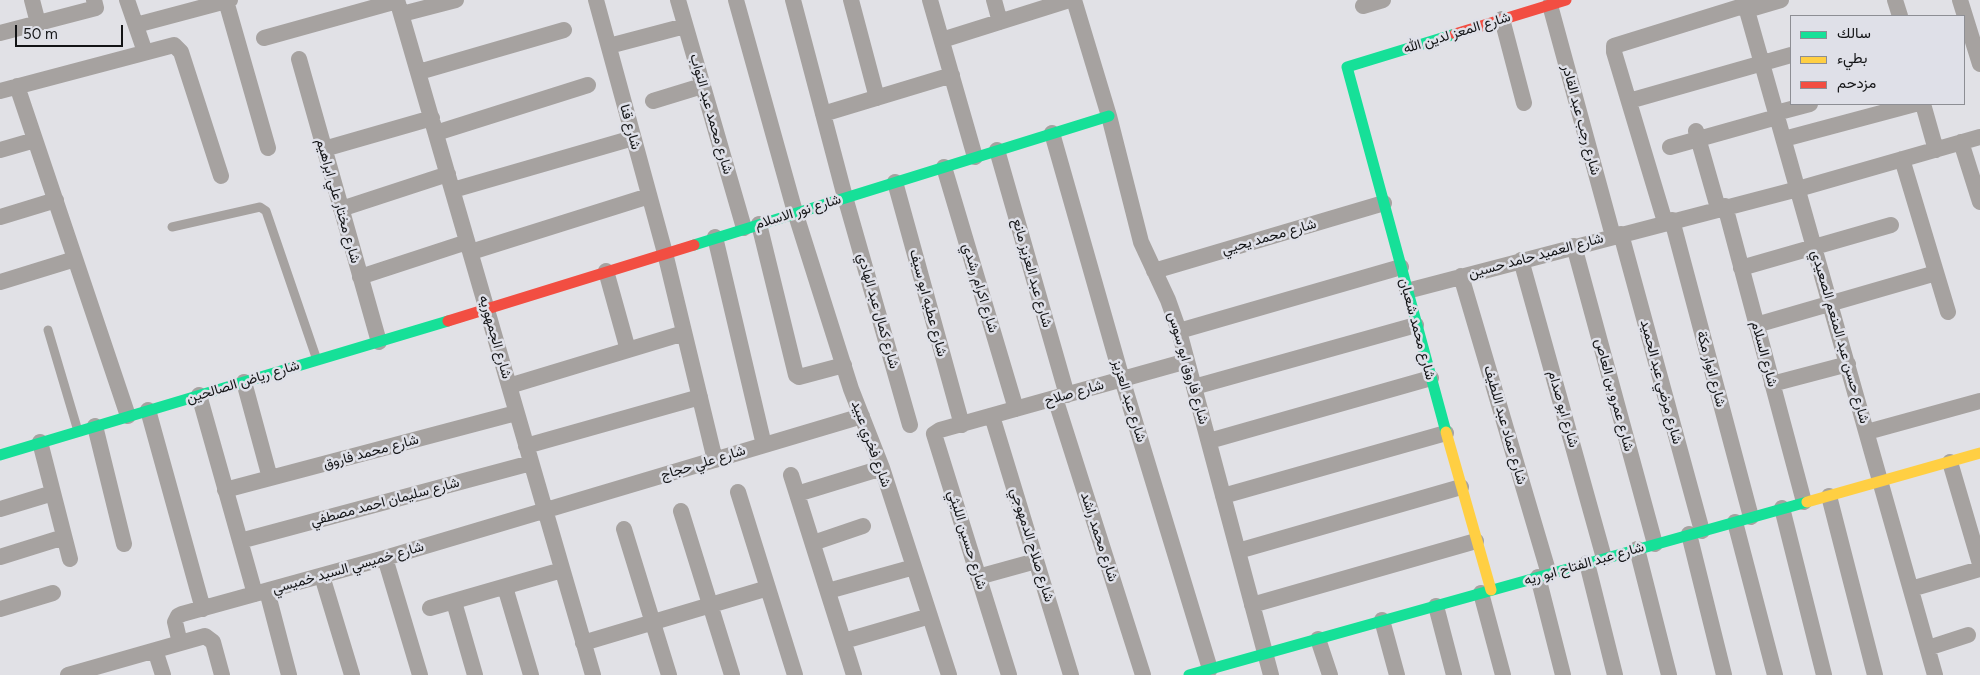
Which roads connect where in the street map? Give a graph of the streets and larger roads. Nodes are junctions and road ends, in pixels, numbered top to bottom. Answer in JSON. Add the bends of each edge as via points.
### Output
{"nodes":[{"id":1,"x":32,"y":0,"type":"edge"},
{"id":2,"x":127,"y":0,"type":"edge"},
{"id":3,"x":456,"y":0,"type":"edge"},
{"id":4,"x":596,"y":0,"type":"edge"},
{"id":5,"x":678,"y":0,"type":"edge"},
{"id":6,"x":736,"y":0,"type":"edge"},
{"id":7,"x":793,"y":0,"type":"edge"},
{"id":8,"x":851,"y":0,"type":"edge"},
{"id":9,"x":930,"y":0,"type":"edge"},
{"id":10,"x":994,"y":0,"type":"edge"},
{"id":11,"x":1070,"y":0,"type":"edge"},
{"id":12,"x":1074,"y":0,"type":"edge"},
{"id":13,"x":1383,"y":0,"type":"edge"},
{"id":14,"x":1566,"y":0,"type":"edge"},
{"id":15,"x":1780,"y":0,"type":"edge"},
{"id":16,"x":1895,"y":0,"type":"edge"},
{"id":17,"x":1960,"y":0,"type":"edge"},
{"id":18,"x":228,"y":1,"type":"edge"},
{"id":19,"x":95,"y":4,"type":"edge"},
{"id":20,"x":399,"y":5,"type":"edge"},
{"id":21,"x":1550,"y":5,"type":"junction"},
{"id":22,"x":1746,"y":5,"type":"edge"},
{"id":23,"x":183,"y":6,"type":"edge"},
{"id":24,"x":1363,"y":6,"type":"dead end"},
{"id":25,"x":1900,"y":15,"type":"edge"},
{"id":26,"x":1965,"y":15,"type":"edge"},
{"id":27,"x":1965,"y":16,"type":"edge"},
{"id":28,"x":1502,"y":20,"type":"junction"},
{"id":29,"x":1000,"y":22,"type":"junction"},
{"id":30,"x":38,"y":23,"type":"junction"},
{"id":31,"x":136,"y":25,"type":"junction"},
{"id":32,"x":685,"y":26,"type":"junction"},
{"id":33,"x":564,"y":30,"type":"dead end"},
{"id":34,"x":0,"y":33,"type":"edge"},
{"id":35,"x":264,"y":38,"type":"dead end"},
{"id":36,"x":942,"y":40,"type":"junction"},
{"id":37,"x":608,"y":46,"type":"junction"},
{"id":38,"x":145,"y":52,"type":"junction"},
{"id":39,"x":1790,"y":55,"type":"edge"},
{"id":40,"x":298,"y":59,"type":"dead end"},
{"id":41,"x":1762,"y":64,"type":"junction"},
{"id":42,"x":1980,"y":64,"type":"edge"},
{"id":43,"x":1347,"y":67,"type":"joint"},
{"id":44,"x":419,"y":72,"type":"junction"},
{"id":45,"x":952,"y":75,"type":"junction"},
{"id":46,"x":17,"y":86,"type":"junction"},
{"id":47,"x":588,"y":86,"type":"dead end"},
{"id":48,"x":702,"y":86,"type":"junction"},
{"id":49,"x":0,"y":91,"type":"edge"},
{"id":50,"x":877,"y":98,"type":"junction"},
{"id":51,"x":653,"y":101,"type":"dead end"},
{"id":52,"x":1629,"y":101,"type":"junction"},
{"id":53,"x":1524,"y":103,"type":"dead end"},
{"id":54,"x":1807,"y":105,"type":"edge"},
{"id":55,"x":1911,"y":105,"type":"edge"},
{"id":56,"x":1924,"y":105,"type":"edge"},
{"id":57,"x":823,"y":114,"type":"junction"},
{"id":58,"x":1777,"y":115,"type":"junction"},
{"id":59,"x":1109,"y":116,"type":"junction"},
{"id":60,"x":434,"y":125,"type":"junction"},
{"id":61,"x":1052,"y":133,"type":"junction"},
{"id":62,"x":1697,"y":135,"type":"junction"},
{"id":63,"x":1980,"y":137,"type":"edge"},
{"id":64,"x":634,"y":138,"type":"junction"},
{"id":65,"x":1784,"y":139,"type":"junction"},
{"id":66,"x":36,"y":140,"type":"junction"},
{"id":67,"x":1961,"y":142,"type":"junction"},
{"id":68,"x":1670,"y":147,"type":"dead end"},
{"id":69,"x":268,"y":148,"type":"dead end"},
{"id":70,"x":324,"y":149,"type":"junction"},
{"id":71,"x":0,"y":150,"type":"edge"},
{"id":72,"x":997,"y":150,"type":"junction"},
{"id":73,"x":1936,"y":150,"type":"junction"},
{"id":74,"x":976,"y":157,"type":"junction"},
{"id":75,"x":1902,"y":159,"type":"junction"},
{"id":76,"x":944,"y":166,"type":"junction"},
{"id":77,"x":448,"y":174,"type":"junction"},
{"id":78,"x":221,"y":176,"type":"dead end"},
{"id":79,"x":895,"y":182,"type":"junction"},
{"id":80,"x":1798,"y":188,"type":"junction"},
{"id":81,"x":453,"y":190,"type":"junction"},
{"id":82,"x":649,"y":196,"type":"junction"},
{"id":83,"x":845,"y":197,"type":"junction"},
{"id":84,"x":56,"y":200,"type":"junction"},
{"id":85,"x":1980,"y":202,"type":"edge"},
{"id":86,"x":1384,"y":203,"type":"junction"},
{"id":87,"x":1722,"y":207,"type":"junction"},
{"id":88,"x":341,"y":209,"type":"junction"},
{"id":89,"x":795,"y":212,"type":"junction"},
{"id":90,"x":0,"y":217,"type":"edge"},
{"id":91,"x":1668,"y":221,"type":"junction"},
{"id":92,"x":1891,"y":225,"type":"dead end"},
{"id":93,"x":751,"y":226,"type":"junction"},
{"id":94,"x":1617,"y":235,"type":"junction"},
{"id":95,"x":715,"y":237,"type":"junction"},
{"id":96,"x":1574,"y":246,"type":"junction"},
{"id":97,"x":469,"y":247,"type":"junction"},
{"id":98,"x":1815,"y":247,"type":"junction"},
{"id":99,"x":665,"y":253,"type":"junction"},
{"id":100,"x":75,"y":259,"type":"junction"},
{"id":101,"x":1521,"y":260,"type":"junction"},
{"id":102,"x":1401,"y":267,"type":"junction"},
{"id":103,"x":1741,"y":268,"type":"junction"},
{"id":104,"x":606,"y":271,"type":"junction"},
{"id":105,"x":1154,"y":271,"type":"junction"},
{"id":106,"x":1936,"y":273,"type":"junction"},
{"id":107,"x":1462,"y":276,"type":"junction"},
{"id":108,"x":360,"y":277,"type":"junction"},
{"id":109,"x":0,"y":282,"type":"edge"},
{"id":110,"x":1407,"y":291,"type":"junction"},
{"id":111,"x":1831,"y":304,"type":"junction"},
{"id":112,"x":487,"y":308,"type":"junction"},
{"id":113,"x":1948,"y":312,"type":"dead end"},
{"id":114,"x":1416,"y":325,"type":"junction"},
{"id":115,"x":1756,"y":325,"type":"junction"},
{"id":116,"x":1180,"y":331,"type":"junction"},
{"id":117,"x":684,"y":333,"type":"junction"},
{"id":118,"x":379,"y":342,"type":"junction"},
{"id":119,"x":628,"y":350,"type":"junction"},
{"id":120,"x":1187,"y":361,"type":"junction"},
{"id":121,"x":1848,"y":364,"type":"junction"},
{"id":122,"x":844,"y":366,"type":"junction"},
{"id":123,"x":1431,"y":378,"type":"junction"},
{"id":124,"x":1122,"y":379,"type":"junction"},
{"id":125,"x":244,"y":382,"type":"junction"},
{"id":126,"x":1772,"y":384,"type":"junction"},
{"id":127,"x":509,"y":386,"type":"junction"},
{"id":128,"x":1194,"y":387,"type":"junction"},
{"id":129,"x":199,"y":395,"type":"junction"},
{"id":130,"x":700,"y":397,"type":"junction"},
{"id":131,"x":1061,"y":397,"type":"junction"},
{"id":132,"x":1980,"y":401,"type":"edge"},
{"id":133,"x":1016,"y":409,"type":"junction"},
{"id":134,"x":148,"y":410,"type":"junction"},
{"id":135,"x":516,"y":413,"type":"junction"},
{"id":136,"x":128,"y":416,"type":"junction"},
{"id":137,"x":862,"y":416,"type":"junction"},
{"id":138,"x":992,"y":416,"type":"junction"},
{"id":139,"x":910,"y":425,"type":"dead end"},
{"id":140,"x":962,"y":425,"type":"junction"},
{"id":141,"x":95,"y":426,"type":"junction"},
{"id":142,"x":1867,"y":432,"type":"junction"},
{"id":143,"x":1446,"y":433,"type":"junction"},
{"id":144,"x":1209,"y":441,"type":"junction"},
{"id":145,"x":40,"y":442,"type":"junction"},
{"id":146,"x":764,"y":445,"type":"junction"},
{"id":147,"x":526,"y":446,"type":"junction"},
{"id":148,"x":1980,"y":453,"type":"edge"},
{"id":149,"x":0,"y":454,"type":"edge"},
{"id":150,"x":715,"y":460,"type":"junction"},
{"id":151,"x":1950,"y":462,"type":"junction"},
{"id":152,"x":531,"y":463,"type":"junction"},
{"id":153,"x":882,"y":468,"type":"junction"},
{"id":154,"x":791,"y":475,"type":"dead end"},
{"id":155,"x":270,"y":478,"type":"junction"},
{"id":156,"x":1881,"y":481,"type":"junction"},
{"id":157,"x":1461,"y":487,"type":"junction"},
{"id":158,"x":225,"y":490,"type":"junction"},
{"id":159,"x":738,"y":492,"type":"dead end"},
{"id":160,"x":53,"y":493,"type":"junction"},
{"id":161,"x":797,"y":494,"type":"junction"},
{"id":162,"x":1223,"y":496,"type":"junction"},
{"id":163,"x":1829,"y":496,"type":"junction"},
{"id":164,"x":1804,"y":502,"type":"junction"},
{"id":165,"x":1782,"y":508,"type":"junction"},
{"id":166,"x":0,"y":510,"type":"edge"},
{"id":167,"x":545,"y":511,"type":"junction"},
{"id":168,"x":681,"y":511,"type":"dead end"},
{"id":169,"x":1751,"y":517,"type":"junction"},
{"id":170,"x":1735,"y":522,"type":"junction"},
{"id":171,"x":864,"y":526,"type":"dead end"},
{"id":172,"x":624,"y":529,"type":"dead end"},
{"id":173,"x":1696,"y":533,"type":"junction"},
{"id":174,"x":64,"y":537,"type":"junction"},
{"id":175,"x":240,"y":541,"type":"junction"},
{"id":176,"x":1476,"y":541,"type":"junction"},
{"id":177,"x":813,"y":543,"type":"junction"},
{"id":178,"x":124,"y":544,"type":"dead end"},
{"id":179,"x":1655,"y":544,"type":"junction"},
{"id":180,"x":1637,"y":549,"type":"junction"},
{"id":181,"x":1238,"y":551,"type":"junction"},
{"id":182,"x":0,"y":557,"type":"edge"},
{"id":183,"x":385,"y":558,"type":"junction"},
{"id":184,"x":1604,"y":558,"type":"junction"},
{"id":185,"x":70,"y":559,"type":"dead end"},
{"id":186,"x":1036,"y":561,"type":"junction"},
{"id":187,"x":1587,"y":563,"type":"junction"},
{"id":188,"x":1980,"y":564,"type":"edge"},
{"id":189,"x":914,"y":567,"type":"junction"},
{"id":190,"x":1980,"y":569,"type":"edge"},
{"id":191,"x":562,"y":570,"type":"junction"},
{"id":192,"x":1543,"y":575,"type":"junction"},
{"id":193,"x":322,"y":576,"type":"junction"},
{"id":194,"x":978,"y":577,"type":"junction"},
{"id":195,"x":506,"y":587,"type":"junction"},
{"id":196,"x":768,"y":588,"type":"junction"},
{"id":197,"x":1912,"y":589,"type":"junction"},
{"id":198,"x":828,"y":591,"type":"junction"},
{"id":199,"x":1486,"y":591,"type":"junction"},
{"id":200,"x":261,"y":592,"type":"junction"},
{"id":201,"x":53,"y":593,"type":"dead end"},
{"id":202,"x":454,"y":602,"type":"junction"},
{"id":203,"x":1252,"y":604,"type":"junction"},
{"id":204,"x":710,"y":605,"type":"junction"},
{"id":205,"x":1436,"y":606,"type":"junction"},
{"id":206,"x":430,"y":608,"type":"dead end"},
{"id":207,"x":0,"y":609,"type":"edge"},
{"id":208,"x":203,"y":609,"type":"junction"},
{"id":209,"x":930,"y":616,"type":"junction"},
{"id":210,"x":1382,"y":620,"type":"junction"},
{"id":211,"x":653,"y":622,"type":"junction"},
{"id":212,"x":1968,"y":635,"type":"dead end"},
{"id":213,"x":1318,"y":638,"type":"junction"},
{"id":214,"x":844,"y":641,"type":"junction"},
{"id":215,"x":180,"y":643,"type":"junction"},
{"id":216,"x":583,"y":643,"type":"junction"},
{"id":217,"x":1928,"y":648,"type":"junction"},
{"id":218,"x":155,"y":650,"type":"junction"},
{"id":219,"x":1265,"y":653,"type":"junction"},
{"id":220,"x":1201,"y":672,"type":"edge"},
{"id":221,"x":68,"y":675,"type":"edge"},
{"id":222,"x":163,"y":675,"type":"edge"},
{"id":223,"x":222,"y":675,"type":"edge"},
{"id":224,"x":290,"y":675,"type":"edge"},
{"id":225,"x":352,"y":675,"type":"edge"},
{"id":226,"x":420,"y":675,"type":"edge"},
{"id":227,"x":475,"y":675,"type":"edge"},
{"id":228,"x":531,"y":675,"type":"edge"},
{"id":229,"x":593,"y":675,"type":"edge"},
{"id":230,"x":669,"y":675,"type":"edge"},
{"id":231,"x":732,"y":675,"type":"edge"},
{"id":232,"x":795,"y":675,"type":"edge"},
{"id":233,"x":854,"y":675,"type":"edge"},
{"id":234,"x":949,"y":675,"type":"edge"},
{"id":235,"x":1009,"y":675,"type":"edge"},
{"id":236,"x":1071,"y":675,"type":"edge"},
{"id":237,"x":1143,"y":675,"type":"edge"},
{"id":238,"x":1271,"y":675,"type":"edge"},
{"id":239,"x":1330,"y":675,"type":"edge"},
{"id":240,"x":1397,"y":675,"type":"edge"},
{"id":241,"x":1454,"y":675,"type":"edge"},
{"id":242,"x":1503,"y":675,"type":"edge"},
{"id":243,"x":1563,"y":675,"type":"edge"},
{"id":244,"x":1615,"y":675,"type":"edge"},
{"id":245,"x":1669,"y":675,"type":"edge"},
{"id":246,"x":1724,"y":675,"type":"edge"},
{"id":247,"x":1775,"y":675,"type":"edge"},
{"id":248,"x":1824,"y":675,"type":"edge"},
{"id":249,"x":1876,"y":675,"type":"edge"},
{"id":250,"x":1935,"y":675,"type":"edge"}],
"edges":[{"from":1,"to":30,"type":"street"},
{"from":2,"to":31,"type":"street"},
{"from":3,"to":20,"type":"street"},
{"from":4,"to":37,"type":"street","name":"شارع قنا"},
{"from":5,"to":32,"type":"street","name":"شارع محمد عبد التواب"},
{"from":6,"to":89,"type":"street","name":"شارع فخري عبيد"},
{"from":7,"to":57,"type":"street","name":"شارع كمال عبد الهادي"},
{"from":8,"to":50,"type":"street"},
{"from":9,"to":36,"type":"street"},
{"from":10,"to":29,"type":"street"},
{"from":11,"to":29,"type":"street"},
{"from":12,"to":59,"type":"street","name":"شارع فاروق ابو سوس"},
{"from":13,"to":24,"type":"street"},
{"from":14,"to":21,"type":"street","name":"شارع المعز لدين الله"},
{"from":15,"to":22,"type":"street"},
{"from":16,"to":25,"type":"street"},
{"from":17,"to":26,"type":"street"},
{"from":18,"to":23,"type":"street"},
{"from":18,"to":69,"type":"street"},
{"from":19,"to":30,"type":"street"},
{"from":20,"to":35,"type":"street"},
{"from":20,"to":44,"type":"street","name":"شارع الجمهوريه"},
{"from":21,"to":28,"type":"street","name":"شارع المعز لدين الله"},
{"from":21,"to":94,"type":"street","name":"شارع رجب عبد القادر"},
{"from":22,"to":41,"type":"street","name":"شارع حسن عبد المنعم الصعيدي"},
{"from":22,"to":52,"type":"street","name":"شارع انوار مكة","via":[[1614,46]]},
{"from":23,"to":31,"type":"street"},
{"from":27,"to":42,"type":"street"},
{"from":28,"to":43,"type":"street","name":"شارع المعز لدين الله"},
{"from":28,"to":53,"type":"street"},
{"from":29,"to":36,"type":"street"},
{"from":30,"to":34,"type":"street"},
{"from":31,"to":38,"type":"street"},
{"from":32,"to":37,"type":"street"},
{"from":32,"to":48,"type":"street","name":"شارع محمد عبد التواب"},
{"from":33,"to":44,"type":"street"},
{"from":36,"to":45,"type":"street"},
{"from":37,"to":64,"type":"street","name":"شارع قنا"},
{"from":38,"to":46,"type":"street"},
{"from":38,"to":78,"type":"street","via":[[178,47]]},
{"from":39,"to":41,"type":"street"},
{"from":40,"to":70,"type":"street","name":"شارع مختار علي ابراهيم"},
{"from":41,"to":52,"type":"street"},
{"from":41,"to":58,"type":"street","name":"شارع حسن عبد المنعم الصعيدي"},
{"from":43,"to":86,"type":"street","name":"شارع محمد شعبان"},
{"from":44,"to":60,"type":"street","name":"شارع الجمهوريه"},
{"from":45,"to":50,"type":"street"},
{"from":45,"to":74,"type":"street"},
{"from":46,"to":49,"type":"street"},
{"from":46,"to":66,"type":"street"},
{"from":47,"to":60,"type":"street"},
{"from":48,"to":51,"type":"street"},
{"from":48,"to":93,"type":"street","name":"شارع محمد عبد التواب"},
{"from":50,"to":57,"type":"street"},
{"from":52,"to":91,"type":"street","name":"شارع انوار مكة"},
{"from":54,"to":58,"type":"street"},
{"from":55,"to":65,"type":"street"},
{"from":56,"to":73,"type":"street"},
{"from":57,"to":83,"type":"street","name":"شارع كمال عبد الهادي"},
{"from":58,"to":62,"type":"street"},
{"from":58,"to":65,"type":"street","name":"شارع حسن عبد المنعم الصعيدي"},
{"from":59,"to":61,"type":"street","name":"شارع نور الاسلام"},
{"from":59,"to":105,"type":"street","name":"شارع فاروق ابو سوس","via":[[1141,242]]},
{"from":60,"to":70,"type":"street"},
{"from":60,"to":77,"type":"street","name":"شارع الجمهوريه"},
{"from":61,"to":72,"type":"street","name":"شارع نور الاسلام"},
{"from":61,"to":124,"type":"street","name":"شارع عبد العزيز"},
{"from":62,"to":68,"type":"street"},
{"from":62,"to":87,"type":"street","name":"شارع السلام"},
{"from":63,"to":67,"type":"street","name":"شارع العميد حامد حسين"},
{"from":64,"to":81,"type":"street"},
{"from":64,"to":82,"type":"street","name":"شارع قنا"},
{"from":65,"to":80,"type":"street","name":"شارع حسن عبد المنعم الصعيدي"},
{"from":66,"to":71,"type":"street"},
{"from":66,"to":84,"type":"street"},
{"from":67,"to":73,"type":"street","name":"شارع العميد حامد حسين"},
{"from":67,"to":85,"type":"street"},
{"from":70,"to":88,"type":"street","name":"شارع مختار علي ابراهيم"},
{"from":72,"to":74,"type":"street","name":"شارع نور الاسلام"},
{"from":72,"to":131,"type":"street","name":"شارع عبد العزيز مانع"},
{"from":73,"to":75,"type":"street","name":"شارع العميد حامد حسين"},
{"from":74,"to":76,"type":"street","name":"شارع نور الاسلام"},
{"from":75,"to":80,"type":"street","name":"شارع العميد حامد حسين"},
{"from":75,"to":106,"type":"street"},
{"from":76,"to":79,"type":"street","name":"شارع نور الاسلام"},
{"from":76,"to":133,"type":"street","name":"شارع اكرام رشدي"},
{"from":77,"to":81,"type":"street","name":"شارع الجمهوريه"},
{"from":77,"to":88,"type":"street"},
{"from":79,"to":83,"type":"street","name":"شارع نور الاسلام"},
{"from":79,"to":140,"type":"street","name":"شارع عطيه ابو سيف"},
{"from":80,"to":87,"type":"street","name":"شارع العميد حامد حسين"},
{"from":80,"to":98,"type":"street","name":"شارع حسن عبد المنعم الصعيدي"},
{"from":81,"to":97,"type":"street","name":"شارع الجمهوريه"},
{"from":82,"to":97,"type":"street"},
{"from":82,"to":99,"type":"street","name":"شارع قنا"},
{"from":83,"to":89,"type":"street","name":"شارع نور الاسلام"},
{"from":83,"to":139,"type":"street","name":"شارع كمال عبد الهادي"},
{"from":84,"to":90,"type":"street"},
{"from":84,"to":100,"type":"street"},
{"from":86,"to":102,"type":"street","name":"شارع محمد شعبان"},
{"from":86,"to":105,"type":"street","name":"شارع محمد يحيي"},
{"from":87,"to":91,"type":"street","name":"شارع العميد حامد حسين"},
{"from":87,"to":103,"type":"street","name":"شارع السلام"},
{"from":88,"to":108,"type":"street","name":"شارع مختار علي ابراهيم"},
{"from":89,"to":93,"type":"street","name":"شارع نور الاسلام"},
{"from":89,"to":122,"type":"street","name":"شارع فخري عبيد"},
{"from":91,"to":94,"type":"street","name":"شارع العميد حامد حسين"},
{"from":91,"to":169,"type":"street","name":"شارع انوار مكة"},
{"from":92,"to":98,"type":"street"},
{"from":93,"to":95,"type":"street","name":"شارع نور الاسلام"},
{"from":93,"to":122,"type":"street","name":"شارع محمد عبد التواب","via":[[797,377]]},
{"from":94,"to":96,"type":"street","name":"شارع العميد حامد حسين"},
{"from":94,"to":173,"type":"street","name":"شارع مرضي عبد الحميد"},
{"from":95,"to":99,"type":"street","name":"شارع نور الاسلام"},
{"from":95,"to":146,"type":"street"},
{"from":96,"to":101,"type":"street","name":"شارع العميد حامد حسين"},
{"from":96,"to":179,"type":"street","name":"شارع عمرو بن العاص"},
{"from":97,"to":108,"type":"street"},
{"from":97,"to":112,"type":"street","name":"شارع الجمهوريه"},
{"from":98,"to":103,"type":"street"},
{"from":98,"to":111,"type":"street","name":"شارع حسن عبد المنعم الصعيدي"},
{"from":99,"to":104,"type":"street","name":"شارع نور الاسلام"},
{"from":99,"to":117,"type":"street","name":"شارع قنا"},
{"from":100,"to":109,"type":"street"},
{"from":100,"to":136,"type":"street"},
{"from":101,"to":107,"type":"street","name":"شارع العميد حامد حسين"},
{"from":101,"to":184,"type":"street","name":"شارع ابو صدام"},
{"from":102,"to":110,"type":"street","name":"شارع محمد شعبان"},
{"from":102,"to":116,"type":"street"},
{"from":103,"to":115,"type":"street","name":"شارع السلام"},
{"from":104,"to":112,"type":"street","name":"شارع نور الاسلام"},
{"from":104,"to":119,"type":"street"},
{"from":105,"to":116,"type":"street","name":"شارع فاروق ابو سوس"},
{"from":106,"to":111,"type":"street"},
{"from":106,"to":113,"type":"street"},
{"from":107,"to":110,"type":"street","name":"شارع العميد حامد حسين"},
{"from":107,"to":192,"type":"street","name":"شارع عماد عبد اللطيف"},
{"from":108,"to":118,"type":"street","name":"شارع مختار علي ابراهيم"},
{"from":110,"to":114,"type":"street","name":"شارع محمد شعبان"},
{"from":111,"to":115,"type":"street"},
{"from":111,"to":121,"type":"street","name":"شارع حسن عبد المنعم الصعيدي"},
{"from":112,"to":118,"type":"street","name":"شارع رياض الصالحين"},
{"from":112,"to":127,"type":"street","name":"شارع الجمهوريه"},
{"from":114,"to":123,"type":"street","name":"شارع محمد شعبان"},
{"from":114,"to":128,"type":"street"},
{"from":115,"to":126,"type":"street","name":"شارع السلام"},
{"from":116,"to":120,"type":"street","name":"شارع فاروق ابو سوس"},
{"from":117,"to":119,"type":"street"},
{"from":117,"to":130,"type":"street","name":"شارع قنا"},
{"from":118,"to":125,"type":"street","name":"شارع رياض الصالحين"},
{"from":119,"to":127,"type":"street"},
{"from":120,"to":124,"type":"street","name":"شارع صلاح"},
{"from":120,"to":128,"type":"street","name":"شارع فاروق ابو سوس"},
{"from":121,"to":126,"type":"street"},
{"from":121,"to":142,"type":"street","name":"شارع حسن عبد المنعم الصعيدي"},
{"from":122,"to":137,"type":"street","name":"شارع فخري عبيد"},
{"from":123,"to":143,"type":"street","name":"شارع محمد شعبان"},
{"from":123,"to":144,"type":"street"},
{"from":124,"to":131,"type":"street","name":"شارع صلاح"},
{"from":124,"to":220,"type":"street","name":"شارع عبد العزيز"},
{"from":125,"to":129,"type":"street","name":"شارع رياض الصالحين"},
{"from":125,"to":155,"type":"street"},
{"from":126,"to":164,"type":"street","name":"شارع السلام"},
{"from":127,"to":135,"type":"street","name":"شارع الجمهوريه"},
{"from":128,"to":144,"type":"street","name":"شارع فاروق ابو سوس"},
{"from":129,"to":134,"type":"street","name":"شارع رياض الصالحين"},
{"from":129,"to":158,"type":"street"},
{"from":130,"to":147,"type":"street"},
{"from":130,"to":150,"type":"street","name":"شارع قنا"},
{"from":131,"to":133,"type":"street","name":"شارع صلاح"},
{"from":131,"to":237,"type":"street","name":"شارع محمد راشد"},
{"from":132,"to":142,"type":"street"},
{"from":133,"to":138,"type":"street","name":"شارع صلاح"},
{"from":134,"to":136,"type":"street","name":"شارع رياض الصالحين"},
{"from":134,"to":208,"type":"street"},
{"from":135,"to":147,"type":"street","name":"شارع الجمهوريه"},
{"from":135,"to":155,"type":"street","name":"شارع محمد فاروق"},
{"from":136,"to":141,"type":"street","name":"شارع رياض الصالحين"},
{"from":137,"to":146,"type":"street","name":"شارع علي حجاج"},
{"from":137,"to":153,"type":"street","name":"شارع فخري عبيد"},
{"from":138,"to":140,"type":"street","name":"شارع صلاح"},
{"from":138,"to":186,"type":"street","name":"شارع صلاح الدمهوجي"},
{"from":140,"to":194,"type":"street","name":"شارع حسين الليثي","via":[[938,430],[934,436]]},
{"from":141,"to":145,"type":"street","name":"شارع رياض الصالحين"},
{"from":141,"to":178,"type":"street"},
{"from":142,"to":156,"type":"street","name":"شارع حسن عبد المنعم الصعيدي"},
{"from":143,"to":157,"type":"street","name":"شارع محمد شعبان"},
{"from":143,"to":162,"type":"street"},
{"from":144,"to":162,"type":"street","name":"شارع فاروق ابو سوس"},
{"from":145,"to":149,"type":"street","name":"شارع رياض الصالحين"},
{"from":145,"to":160,"type":"street"},
{"from":146,"to":150,"type":"street","name":"شارع علي حجاج"},
{"from":147,"to":152,"type":"street","name":"شارع الجمهوريه"},
{"from":148,"to":151,"type":"street","name":"شارع عبد الفتاح ابو ريه"},
{"from":150,"to":167,"type":"street","name":"شارع علي حجاج"},
{"from":151,"to":156,"type":"street","name":"شارع عبد الفتاح ابو ريه"},
{"from":151,"to":188,"type":"street"},
{"from":152,"to":167,"type":"street","name":"شارع الجمهوريه"},
{"from":152,"to":175,"type":"street","name":"شارع سليمان احمد مصطفي"},
{"from":153,"to":161,"type":"street"},
{"from":153,"to":189,"type":"street","name":"شارع فخري عبيد"},
{"from":154,"to":161,"type":"street"},
{"from":155,"to":158,"type":"street","name":"شارع محمد فاروق"},
{"from":156,"to":163,"type":"street","name":"شارع عبد الفتاح ابو ريه"},
{"from":156,"to":197,"type":"street","name":"شارع حسن عبد المنعم الصعيدي"},
{"from":157,"to":176,"type":"street","name":"شارع محمد شعبان"},
{"from":157,"to":181,"type":"street"},
{"from":158,"to":175,"type":"street"},
{"from":159,"to":196,"type":"street"},
{"from":160,"to":166,"type":"street"},
{"from":160,"to":174,"type":"street"},
{"from":161,"to":177,"type":"street"},
{"from":162,"to":181,"type":"street","name":"شارع فاروق ابو سوس"},
{"from":163,"to":164,"type":"street","name":"شارع عبد الفتاح ابو ريه"},
{"from":163,"to":249,"type":"street"},
{"from":164,"to":165,"type":"street","name":"شارع عبد الفتاح ابو ريه"},
{"from":165,"to":169,"type":"street","name":"شارع عبد الفتاح ابو ريه"},
{"from":165,"to":248,"type":"street"},
{"from":167,"to":183,"type":"street","name":"شارع خميسي السيد خميسي"},
{"from":167,"to":191,"type":"street","name":"شارع الجمهوريه"},
{"from":168,"to":204,"type":"street"},
{"from":169,"to":170,"type":"street","name":"شارع عبد الفتاح ابو ريه"},
{"from":170,"to":173,"type":"street","name":"شارع عبد الفتاح ابو ريه"},
{"from":170,"to":247,"type":"street"},
{"from":171,"to":177,"type":"street"},
{"from":172,"to":211,"type":"street"},
{"from":173,"to":179,"type":"street","name":"شارع عبد الفتاح ابو ريه"},
{"from":173,"to":246,"type":"street","name":"شارع مرضي عبد الحميد"},
{"from":174,"to":182,"type":"street"},
{"from":174,"to":185,"type":"street"},
{"from":175,"to":200,"type":"street"},
{"from":176,"to":199,"type":"street","name":"شارع محمد شعبان"},
{"from":176,"to":203,"type":"street"},
{"from":177,"to":198,"type":"street"},
{"from":179,"to":180,"type":"street","name":"شارع عبد الفتاح ابو ريه"},
{"from":180,"to":184,"type":"street","name":"شارع عبد الفتاح ابو ريه"},
{"from":180,"to":245,"type":"street"},
{"from":181,"to":203,"type":"street","name":"شارع فاروق ابو سوس"},
{"from":183,"to":193,"type":"street","name":"شارع خميسي السيد خميسي"},
{"from":183,"to":226,"type":"street"},
{"from":184,"to":187,"type":"street","name":"شارع عبد الفتاح ابو ريه"},
{"from":186,"to":194,"type":"street"},
{"from":186,"to":236,"type":"street","name":"شارع صلاح الدمهوجي"},
{"from":187,"to":192,"type":"street","name":"شارع عبد الفتاح ابو ريه"},
{"from":187,"to":244,"type":"street"},
{"from":189,"to":198,"type":"street"},
{"from":189,"to":209,"type":"street","name":"شارع فخري عبيد"},
{"from":190,"to":197,"type":"street"},
{"from":191,"to":195,"type":"street"},
{"from":191,"to":216,"type":"street","name":"شارع الجمهوريه"},
{"from":192,"to":199,"type":"street","name":"شارع عبد الفتاح ابو ريه"},
{"from":192,"to":243,"type":"street","name":"شارع عماد عبد اللطيف"},
{"from":193,"to":200,"type":"street","name":"شارع خميسي السيد خميسي"},
{"from":193,"to":225,"type":"street"},
{"from":194,"to":235,"type":"street","name":"شارع حسين الليثي"},
{"from":195,"to":202,"type":"street"},
{"from":195,"to":228,"type":"street"},
{"from":196,"to":204,"type":"street"},
{"from":196,"to":232,"type":"street"},
{"from":197,"to":217,"type":"street","name":"شارع حسن عبد المنعم الصعيدي"},
{"from":198,"to":214,"type":"street"},
{"from":199,"to":205,"type":"street","name":"شارع عبد الفتاح ابو ريه"},
{"from":199,"to":242,"type":"street"},
{"from":200,"to":208,"type":"street","name":"شارع خميسي السيد خميسي"},
{"from":200,"to":224,"type":"street"},
{"from":201,"to":207,"type":"street"},
{"from":202,"to":206,"type":"street"},
{"from":202,"to":227,"type":"street"},
{"from":203,"to":219,"type":"street","name":"شارع فاروق ابو سوس"},
{"from":204,"to":211,"type":"street"},
{"from":204,"to":231,"type":"street"},
{"from":205,"to":210,"type":"street","name":"شارع عبد الفتاح ابو ريه"},
{"from":205,"to":241,"type":"street"},
{"from":208,"to":215,"type":"street","name":"شارع خميسي السيد خميسي","via":[[176,618]]},
{"from":209,"to":214,"type":"street"},
{"from":209,"to":234,"type":"street","name":"شارع فخري عبيد"},
{"from":210,"to":213,"type":"street","name":"شارع عبد الفتاح ابو ريه"},
{"from":210,"to":240,"type":"street"},
{"from":211,"to":216,"type":"street"},
{"from":211,"to":230,"type":"street"},
{"from":212,"to":217,"type":"street"},
{"from":213,"to":219,"type":"street","name":"شارع عبد الفتاح ابو ريه"},
{"from":213,"to":239,"type":"street"},
{"from":214,"to":233,"type":"street"},
{"from":215,"to":218,"type":"street"},
{"from":215,"to":223,"type":"street","via":[[208,636],[213,642]]},
{"from":216,"to":229,"type":"street","name":"شارع الجمهوريه"},
{"from":217,"to":250,"type":"street","name":"شارع حسن عبد المنعم الصعيدي"},
{"from":218,"to":221,"type":"street"},
{"from":218,"to":222,"type":"street"},
{"from":219,"to":220,"type":"street","name":"شارع عبد الفتاح ابو ريه"},
{"from":219,"to":238,"type":"street","name":"شارع فاروق ابو سوس"}]}
